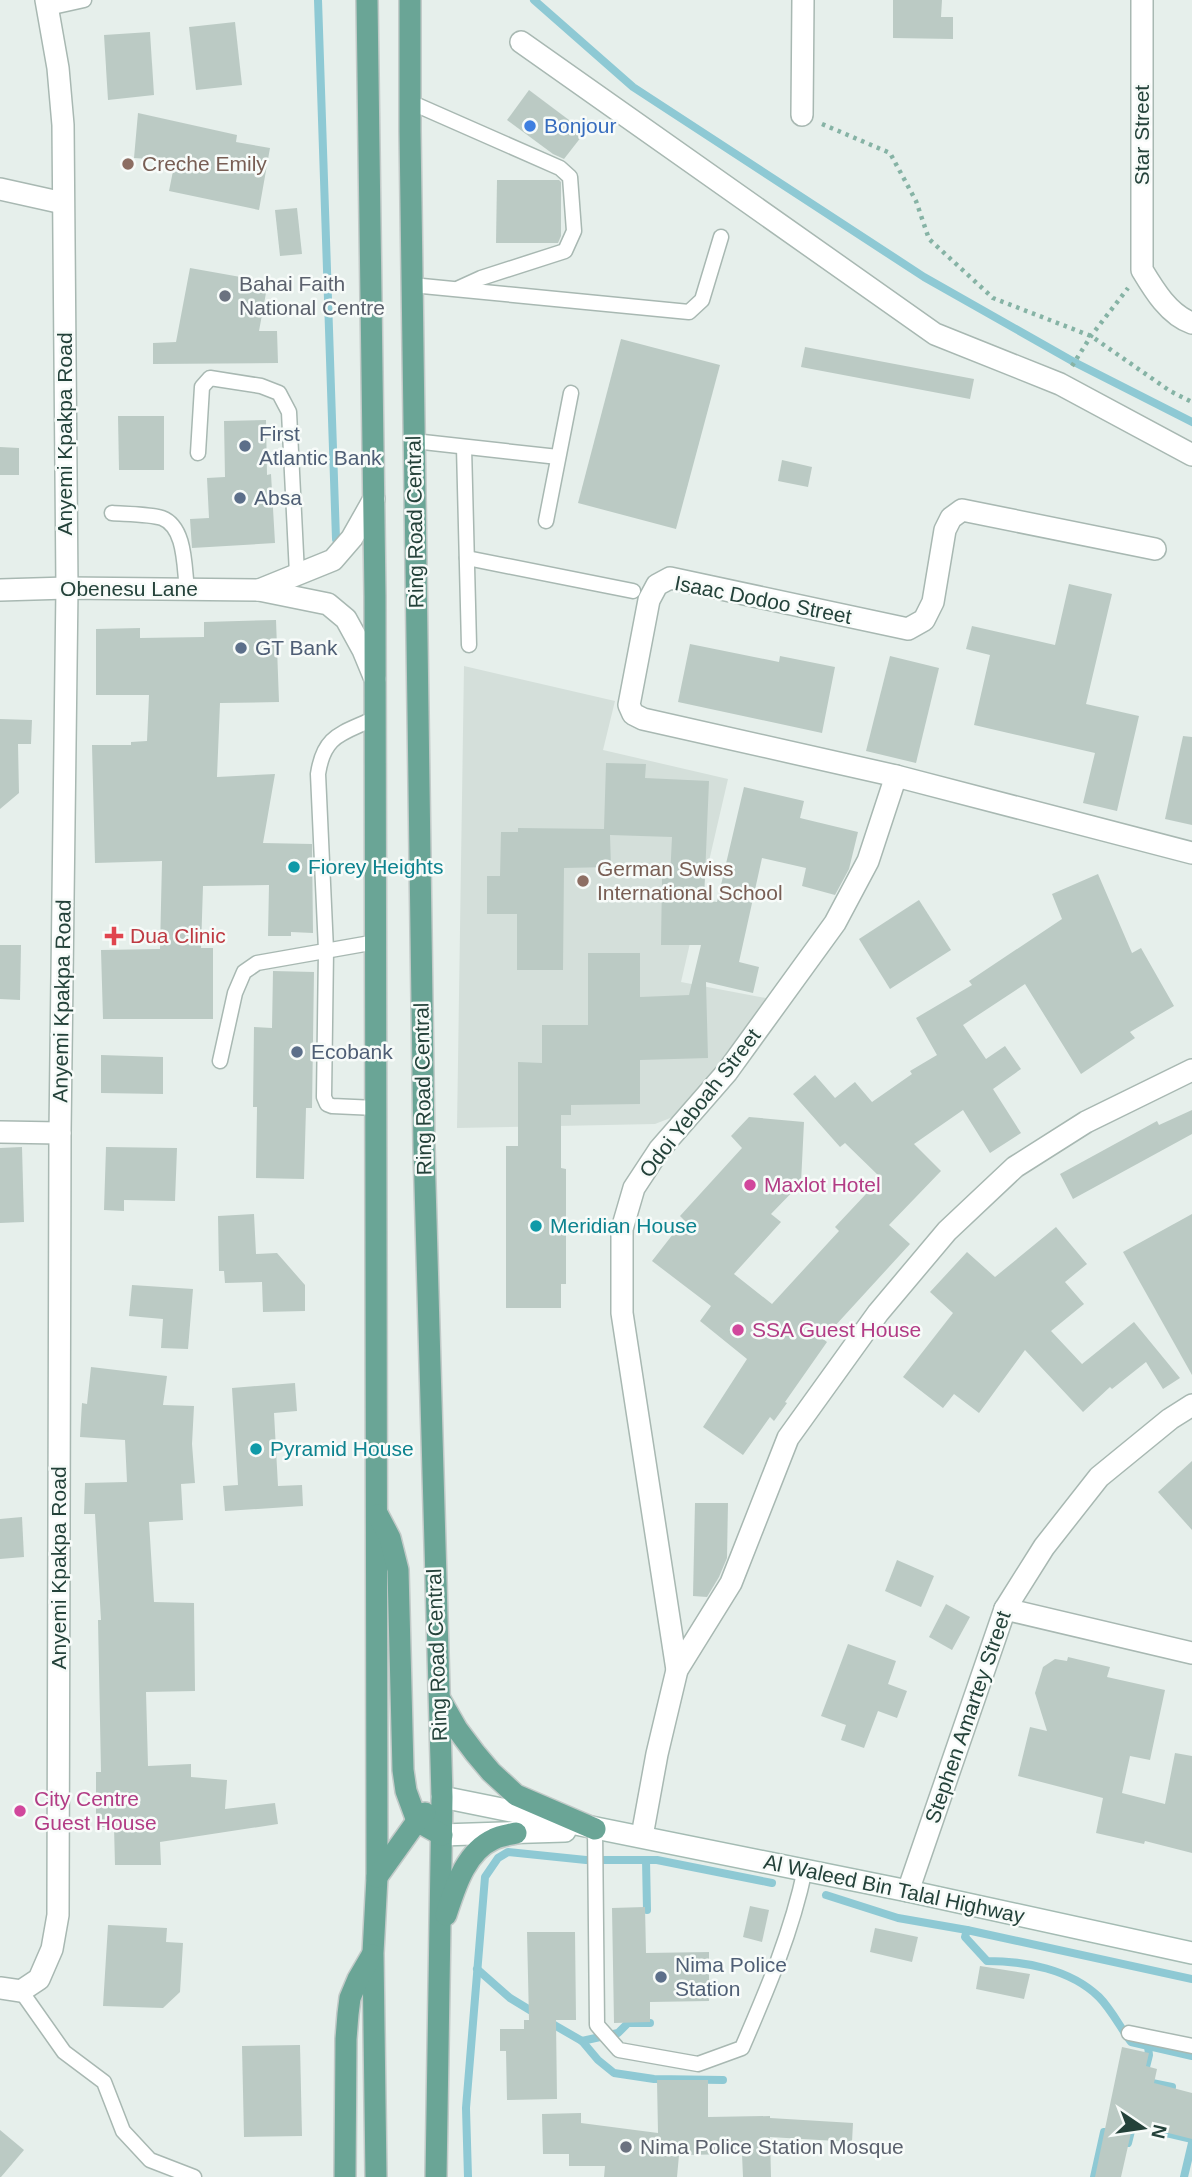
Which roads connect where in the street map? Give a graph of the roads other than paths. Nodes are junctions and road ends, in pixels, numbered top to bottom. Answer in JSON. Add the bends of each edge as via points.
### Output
{"nodes":[{"id":1,"x":84,"y":0,"type":"edge"},
{"id":2,"x":367,"y":0,"type":"edge"},
{"id":3,"x":410,"y":0,"type":"edge"},
{"id":4,"x":803,"y":0,"type":"edge"},
{"id":5,"x":1142,"y":0,"type":"edge"},
{"id":6,"x":47,"y":4,"type":"edge"},
{"id":7,"x":522,"y":42,"type":"dead end"},
{"id":8,"x":410,"y":103,"type":"junction"},
{"id":9,"x":802,"y":115,"type":"road end"},
{"id":10,"x":0,"y":190,"type":"edge"},
{"id":11,"x":64,"y":203,"type":"junction"},
{"id":12,"x":721,"y":237,"type":"dead end"},
{"id":13,"x":412,"y":285,"type":"junction"},
{"id":14,"x":458,"y":288,"type":"junction"},
{"id":15,"x":1192,"y":323,"type":"edge"},
{"id":16,"x":571,"y":393,"type":"dead end"},
{"id":17,"x":414,"y":441,"type":"junction"},
{"id":18,"x":464,"y":447,"type":"junction"},
{"id":19,"x":198,"y":453,"type":"dead end"},
{"id":20,"x":1192,"y":455,"type":"edge"},
{"id":21,"x":558,"y":457,"type":"junction"},
{"id":22,"x":374,"y":499,"type":"junction"},
{"id":23,"x":112,"y":513,"type":"dead end"},
{"id":24,"x":546,"y":521,"type":"dead end"},
{"id":25,"x":1155,"y":549,"type":"dead end"},
{"id":26,"x":467,"y":558,"type":"junction"},
{"id":27,"x":297,"y":573,"type":"junction"},
{"id":28,"x":67,"y":588,"type":"junction"},
{"id":29,"x":187,"y":589,"type":"junction"},
{"id":30,"x":0,"y":590,"type":"edge"},
{"id":31,"x":259,"y":590,"type":"junction"},
{"id":32,"x":633,"y":590,"type":"dead end"},
{"id":33,"x":469,"y":645,"type":"dead end"},
{"id":34,"x":375,"y":679,"type":"junction"},
{"id":35,"x":375,"y":718,"type":"junction"},
{"id":36,"x":896,"y":776,"type":"junction"},
{"id":37,"x":1192,"y":853,"type":"edge"},
{"id":38,"x":376,"y":942,"type":"junction"},
{"id":39,"x":326,"y":950,"type":"junction"},
{"id":40,"x":220,"y":1061,"type":"dead end"},
{"id":41,"x":1192,"y":1070,"type":"edge"},
{"id":42,"x":376,"y":1108,"type":"junction"},
{"id":43,"x":0,"y":1132,"type":"edge"},
{"id":44,"x":60,"y":1133,"type":"junction"},
{"id":45,"x":1192,"y":1405,"type":"edge"},
{"id":46,"x":376,"y":1512,"type":"junction"},
{"id":47,"x":1005,"y":1609,"type":"junction"},
{"id":48,"x":1192,"y":1653,"type":"edge"},
{"id":49,"x":677,"y":1670,"type":"junction"},
{"id":50,"x":438,"y":1695,"type":"junction"},
{"id":51,"x":442,"y":1797,"type":"junction"},
{"id":52,"x":417,"y":1821,"type":"junction"},
{"id":53,"x":595,"y":1829,"type":"junction"},
{"id":54,"x":516,"y":1833,"type":"junction"},
{"id":55,"x":442,"y":1835,"type":"junction"},
{"id":56,"x":642,"y":1836,"type":"junction"},
{"id":57,"x":805,"y":1869,"type":"junction"},
{"id":58,"x":377,"y":1877,"type":"junction"},
{"id":59,"x":908,"y":1891,"type":"junction"},
{"id":60,"x":438,"y":1940,"type":"junction"},
{"id":61,"x":373,"y":1953,"type":"junction"},
{"id":62,"x":1192,"y":1953,"type":"edge"},
{"id":63,"x":10,"y":1989,"type":"edge"},
{"id":64,"x":1129,"y":2033,"type":"dead end"},
{"id":65,"x":1192,"y":2046,"type":"edge"},
{"id":66,"x":194,"y":2177,"type":"edge"},
{"id":67,"x":345,"y":2177,"type":"edge"},
{"id":68,"x":376,"y":2177,"type":"edge"},
{"id":69,"x":436,"y":2177,"type":"edge"}],
"edges":[{"from":1,"to":6,"type":"lane"},
{"from":2,"to":22,"type":"main road","name":"Ring Road Central"},
{"from":3,"to":8,"type":"main road","name":"Ring Road Central"},
{"from":4,"to":9,"type":"street"},
{"from":5,"to":15,"type":"street","name":"Star Street","via":[[1142,270],[1158,296],[1182,320]]},
{"from":6,"to":11,"type":"street","name":"Anyemi Kpakpa Road","via":[[62,114]]},
{"from":7,"to":20,"type":"street","via":[[935,334],[1060,384]]},
{"from":8,"to":13,"type":"main road","name":"Ring Road Central"},
{"from":8,"to":14,"type":"lane","via":[[560,168],[570,177],[573,231],[565,251]]},
{"from":10,"to":11,"type":"street"},
{"from":11,"to":28,"type":"street","name":"Anyemi Kpakpa Road"},
{"from":12,"to":14,"type":"lane","via":[[702,300],[689,312]]},
{"from":13,"to":14,"type":"lane"},
{"from":13,"to":17,"type":"main road","name":"Ring Road Central"},
{"from":16,"to":21,"type":"lane"},
{"from":17,"to":18,"type":"lane"},
{"from":17,"to":50,"type":"main road","name":"Ring Road Central","via":[[424,1148]]},
{"from":18,"to":21,"type":"lane"},
{"from":18,"to":26,"type":"lane"},
{"from":19,"to":27,"type":"lane","via":[[202,387],[210,378],[279,393],[289,412]]},
{"from":21,"to":24,"type":"lane"},
{"from":22,"to":27,"type":"street","name":"Obenesu Lane","via":[[333,560]]},
{"from":22,"to":34,"type":"main road","name":"Ring Road Central"},
{"from":23,"to":29,"type":"lane","via":[[163,518],[175,528]]},
{"from":25,"to":36,"type":"street","name":"Isaac Dodoo Street","via":[[962,510],[945,530],[933,603],[924,620],[908,629],[670,578],[657,585],[649,600],[629,705],[633,714]]},
{"from":26,"to":32,"type":"lane"},
{"from":26,"to":33,"type":"lane"},
{"from":27,"to":31,"type":"street","name":"Obenesu Lane"},
{"from":28,"to":29,"type":"street","name":"Obenesu Lane"},
{"from":28,"to":30,"type":"street","name":"Obenesu Lane"},
{"from":28,"to":44,"type":"street","name":"Anyemi Kpakpa Road"},
{"from":29,"to":31,"type":"street","name":"Obenesu Lane"},
{"from":31,"to":34,"type":"street","name":"Obenesu Lane","via":[[328,604],[346,619]]},
{"from":34,"to":35,"type":"main road","name":"Ring Road Central"},
{"from":35,"to":38,"type":"main road","name":"Ring Road Central"},
{"from":35,"to":39,"type":"lane","via":[[334,738],[321,754],[318,774]]},
{"from":36,"to":37,"type":"street","name":"Isaac Dodoo Street"},
{"from":36,"to":49,"type":"street","name":"Odoi Yeboah Street","via":[[868,860],[835,923],[727,1072],[659,1150],[634,1188],[622,1229],[622,1313]]},
{"from":38,"to":39,"type":"lane"},
{"from":38,"to":42,"type":"main road","name":"Ring Road Central"},
{"from":39,"to":40,"type":"lane","via":[[257,963],[244,972]]},
{"from":39,"to":42,"type":"lane","via":[[324,1097],[332,1106]]},
{"from":41,"to":49,"type":"street","via":[[1086,1122],[1015,1167],[939,1241],[877,1313],[789,1438],[731,1583]]},
{"from":42,"to":46,"type":"main road","name":"Ring Road Central"},
{"from":43,"to":44,"type":"street"},
{"from":44,"to":63,"type":"street","name":"Anyemi Kpakpa Road","via":[[58,1915],[52,1950],[39,1979]]},
{"from":45,"to":47,"type":"street","name":"Stephen Amartey Street","via":[[1099,1477],[1044,1547]]},
{"from":46,"to":52,"type":"main road","via":[[390,1538],[398,1570],[403,1770]]},
{"from":46,"to":58,"type":"main road","name":"Ring Road Central"},
{"from":47,"to":48,"type":"street"},
{"from":47,"to":59,"type":"street","name":"Stephen Amartey Street"},
{"from":49,"to":56,"type":"street"},
{"from":50,"to":51,"type":"main road","name":"Ring Road Central"},
{"from":50,"to":53,"type":"main road","via":[[475,1753],[516,1795]]},
{"from":51,"to":52,"type":"main road"},
{"from":51,"to":53,"type":"street","name":"Al Waleed Bin Talal Highway"},
{"from":51,"to":55,"type":"main road","name":"Ring Road Central"},
{"from":52,"to":55,"type":"main road"},
{"from":52,"to":58,"type":"main road"},
{"from":53,"to":54,"type":"street","name":"Al Waleed Bin Talal Highway"},
{"from":53,"to":56,"type":"street","name":"Al Waleed Bin Talal Highway"},
{"from":53,"to":57,"type":"lane","via":[[597,2025],[619,2050],[698,2064],[742,2048],[774,1974]]},
{"from":54,"to":55,"type":"street","name":"Al Waleed Bin Talal Highway"},
{"from":54,"to":60,"type":"main road","via":[[493,1839],[474,1854],[458,1879]]},
{"from":55,"to":60,"type":"main road","name":"Ring Road Central"},
{"from":56,"to":57,"type":"street","name":"Al Waleed Bin Talal Highway"},
{"from":57,"to":59,"type":"street","name":"Al Waleed Bin Talal Highway"},
{"from":58,"to":61,"type":"main road","name":"Ring Road Central"},
{"from":59,"to":62,"type":"street","name":"Al Waleed Bin Talal Highway"},
{"from":60,"to":69,"type":"main road","name":"Ring Road Central"},
{"from":61,"to":67,"type":"main road","via":[[350,1998]]},
{"from":61,"to":68,"type":"main road","name":"Ring Road Central"},
{"from":63,"to":66,"type":"lane","via":[[64,2052],[104,2082],[123,2131],[150,2160]]},
{"from":64,"to":65,"type":"lane"}]}
